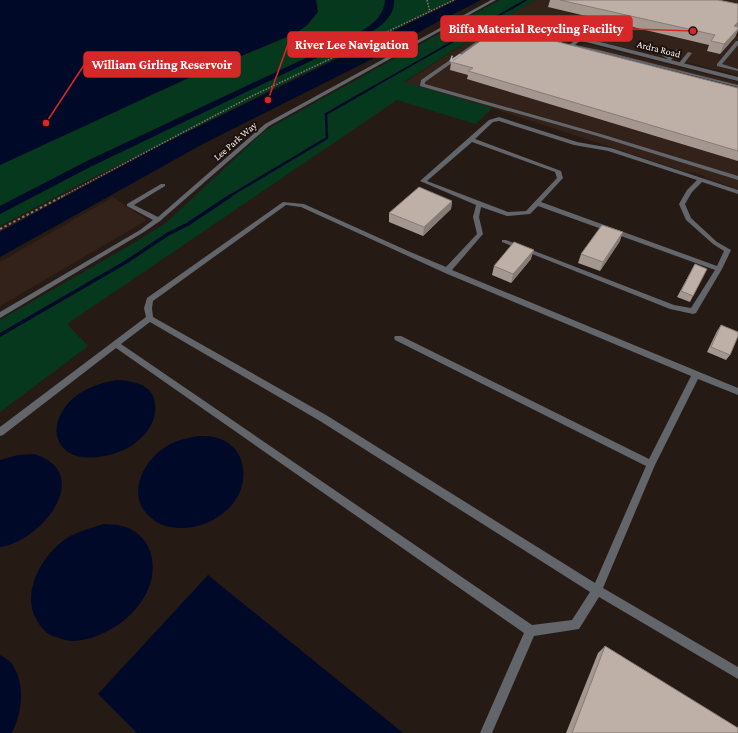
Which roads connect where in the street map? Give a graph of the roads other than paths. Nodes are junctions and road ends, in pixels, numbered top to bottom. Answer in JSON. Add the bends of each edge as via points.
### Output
{"nodes":[{"id":1,"x":494,"y":0,"type":"edge"},
{"id":2,"x":543,"y":30,"type":"junction"},
{"id":3,"x":580,"y":31,"type":"dead end"},
{"id":4,"x":553,"y":32,"type":"joint"},
{"id":5,"x":537,"y":35,"type":"junction"},
{"id":6,"x":487,"y":37,"type":"edge"},
{"id":7,"x":572,"y":37,"type":"junction"},
{"id":8,"x":580,"y":39,"type":"junction"},
{"id":9,"x":531,"y":40,"type":"edge"},
{"id":10,"x":481,"y":41,"type":"edge"},
{"id":11,"x":738,"y":41,"type":"edge"},
{"id":12,"x":546,"y":43,"type":"edge"},
{"id":13,"x":651,"y":47,"type":"dead end"},
{"id":14,"x":679,"y":50,"type":"dead end"},
{"id":15,"x":690,"y":53,"type":"dead end"},
{"id":16,"x":670,"y":60,"type":"junction"},
{"id":17,"x":681,"y":64,"type":"junction"},
{"id":18,"x":727,"y":68,"type":"junction"},
{"id":19,"x":738,"y":70,"type":"edge"},
{"id":20,"x":721,"y":74,"type":"junction"},
{"id":21,"x":738,"y":79,"type":"edge"},
{"id":22,"x":738,"y":86,"type":"edge"},
{"id":23,"x":471,"y":140,"type":"junction"},
{"id":24,"x":700,"y":166,"type":"junction"},
{"id":25,"x":697,"y":178,"type":"junction"},
{"id":26,"x":738,"y":178,"type":"edge"},
{"id":27,"x":163,"y":184,"type":"dead end"},
{"id":28,"x":738,"y":192,"type":"edge"},
{"id":29,"x":537,"y":203,"type":"junction"},
{"id":30,"x":479,"y":204,"type":"junction"},
{"id":31,"x":158,"y":220,"type":"junction"},
{"id":32,"x":504,"y":242,"type":"dead end"},
{"id":33,"x":719,"y":269,"type":"junction"},
{"id":34,"x":447,"y":271,"type":"junction"},
{"id":35,"x":0,"y":315,"type":"edge"},
{"id":36,"x":150,"y":318,"type":"junction"},
{"id":37,"x":398,"y":338,"type":"dead end"},
{"id":38,"x":115,"y":344,"type":"junction"},
{"id":39,"x":696,"y":374,"type":"junction"},
{"id":40,"x":738,"y":392,"type":"edge"},
{"id":41,"x":0,"y":432,"type":"edge"},
{"id":42,"x":652,"y":464,"type":"junction"},
{"id":43,"x":597,"y":590,"type":"junction"},
{"id":44,"x":531,"y":631,"type":"junction"},
{"id":45,"x":738,"y":673,"type":"edge"},
{"id":46,"x":486,"y":733,"type":"edge"}],
"edges":[{"from":1,"to":31,"type":"lane","name":"Lee Park Way","via":[[267,125]]},
{"from":2,"to":4,"type":"lane"},
{"from":2,"to":5,"type":"lane"},
{"from":2,"to":6,"type":"lane","via":[[511,24]]},
{"from":3,"to":7,"type":"lane"},
{"from":4,"to":7,"type":"street","name":"Ardra Road"},
{"from":5,"to":9,"type":"lane"},
{"from":5,"to":12,"type":"lane","via":[[560,41],[554,45]]},
{"from":7,"to":8,"type":"street","name":"Ardra Road"},
{"from":8,"to":16,"type":"street","name":"Ardra Road"},
{"from":8,"to":22,"type":"lane","via":[[572,45]]},
{"from":10,"to":24,"type":"lane","one_way":true,"via":[[422,83],[426,87]]},
{"from":11,"to":18,"type":"lane","via":[[719,65]]},
{"from":13,"to":16,"type":"lane"},
{"from":14,"to":16,"type":"lane"},
{"from":15,"to":17,"type":"lane"},
{"from":16,"to":17,"type":"street","name":"Ardra Road"},
{"from":17,"to":20,"type":"street","name":"Ardra Road"},
{"from":18,"to":19,"type":"lane"},
{"from":18,"to":20,"type":"lane"},
{"from":20,"to":21,"type":"street","name":"Ardra Road"},
{"from":23,"to":25,"type":"lane","via":[[491,121],[499,118],[576,144],[609,149]]},
{"from":23,"to":29,"type":"lane","via":[[558,171],[560,178]]},
{"from":23,"to":30,"type":"lane","via":[[423,181]]},
{"from":24,"to":25,"type":"lane"},
{"from":24,"to":26,"type":"lane"},
{"from":25,"to":28,"type":"lane"},
{"from":25,"to":33,"type":"lane","via":[[682,204],[688,219],[715,243],[728,250]]},
{"from":27,"to":31,"type":"lane","via":[[129,205]]},
{"from":29,"to":30,"type":"lane","via":[[528,213],[507,214]]},
{"from":29,"to":33,"type":"lane"},
{"from":30,"to":34,"type":"lane","via":[[476,216],[480,234]]},
{"from":31,"to":35,"type":"lane","name":"Lee Park Way"},
{"from":32,"to":33,"type":"lane","via":[[673,307],[694,311]]},
{"from":34,"to":36,"type":"lane","via":[[302,205],[285,203],[150,300]]},
{"from":34,"to":39,"type":"lane"},
{"from":36,"to":38,"type":"lane"},
{"from":36,"to":43,"type":"lane","via":[[323,418]]},
{"from":37,"to":42,"type":"lane"},
{"from":38,"to":41,"type":"lane"},
{"from":38,"to":44,"type":"lane"},
{"from":39,"to":40,"type":"lane"},
{"from":39,"to":42,"type":"lane"},
{"from":42,"to":43,"type":"lane"},
{"from":43,"to":44,"type":"lane","via":[[575,625]]},
{"from":43,"to":45,"type":"lane"},
{"from":44,"to":46,"type":"lane"}]}
